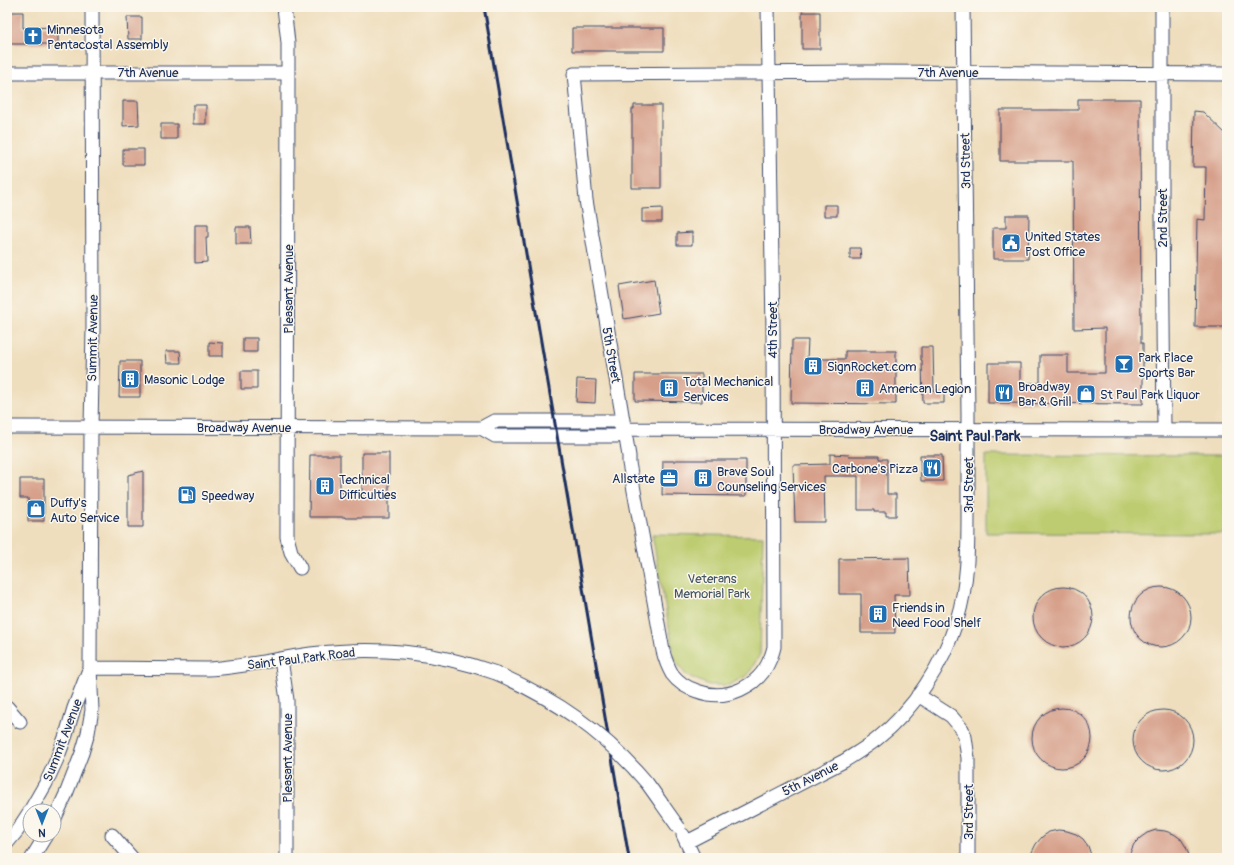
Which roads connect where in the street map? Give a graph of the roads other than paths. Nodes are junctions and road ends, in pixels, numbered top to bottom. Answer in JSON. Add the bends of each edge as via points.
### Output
{"nodes":[{"id":1,"x":92,"y":7,"type":"edge"},
{"id":2,"x":284,"y":7,"type":"edge"},
{"id":3,"x":768,"y":7,"type":"edge"},
{"id":4,"x":963,"y":7,"type":"edge"},
{"id":5,"x":1162,"y":7,"type":"edge"},
{"id":6,"x":92,"y":72,"type":"junction"},
{"id":7,"x":769,"y":72,"type":"junction"},
{"id":8,"x":7,"y":73,"type":"edge"},
{"id":9,"x":288,"y":73,"type":"junction"},
{"id":10,"x":669,"y":73,"type":"joint"},
{"id":11,"x":964,"y":73,"type":"junction"},
{"id":12,"x":1162,"y":74,"type":"junction"},
{"id":13,"x":1227,"y":74,"type":"edge"},
{"id":14,"x":7,"y":426,"type":"edge"},
{"id":15,"x":91,"y":426,"type":"junction"},
{"id":16,"x":287,"y":427,"type":"junction"},
{"id":17,"x":625,"y":429,"type":"junction"},
{"id":18,"x":968,"y":429,"type":"junction"},
{"id":19,"x":1164,"y":429,"type":"junction"},
{"id":20,"x":773,"y":430,"type":"junction"},
{"id":21,"x":1227,"y":430,"type":"edge"},
{"id":22,"x":300,"y":568,"type":"dead end"},
{"id":23,"x":281,"y":659,"type":"junction"},
{"id":24,"x":90,"y":668,"type":"junction"},
{"id":25,"x":719,"y":695,"type":"joint"},
{"id":26,"x":918,"y":695,"type":"junction"},
{"id":27,"x":7,"y":707,"type":"edge"},
{"id":28,"x":20,"y":722,"type":"dead end"},
{"id":29,"x":35,"y":803,"type":"edge"},
{"id":30,"x":62,"y":803,"type":"edge"},
{"id":31,"x":22,"y":822,"type":"edge"},
{"id":32,"x":112,"y":835,"type":"dead end"},
{"id":33,"x":9,"y":841,"type":"edge"},
{"id":34,"x":687,"y":842,"type":"junction"},
{"id":35,"x":41,"y":843,"type":"edge"},
{"id":36,"x":32,"y":858,"type":"edge"},
{"id":37,"x":132,"y":858,"type":"edge"},
{"id":38,"x":287,"y":858,"type":"edge"},
{"id":39,"x":694,"y":858,"type":"edge"},
{"id":40,"x":968,"y":858,"type":"edge"}],
"edges":[{"from":1,"to":6,"type":"street","name":"Summit Avenue"},
{"from":2,"to":9,"type":"street","name":"Pleasant Avenue"},
{"from":3,"to":7,"type":"street","name":"4th Street"},
{"from":4,"to":11,"type":"street","name":"3rd Street"},
{"from":5,"to":12,"type":"street","name":"2nd Street"},
{"from":6,"to":8,"type":"street","name":"7th Avenue"},
{"from":6,"to":9,"type":"street","name":"7th Avenue"},
{"from":6,"to":15,"type":"street","name":"Summit Avenue"},
{"from":7,"to":10,"type":"street","name":"7th Avenue"},
{"from":7,"to":11,"type":"street","name":"7th Avenue"},
{"from":7,"to":20,"type":"street","name":"4th Street"},
{"from":9,"to":16,"type":"street","name":"Pleasant Avenue"},
{"from":10,"to":17,"type":"street","name":"5th Street","via":[[574,74],[586,200]]},
{"from":11,"to":12,"type":"street","name":"7th Avenue"},
{"from":11,"to":18,"type":"street","name":"3rd Street"},
{"from":12,"to":13,"type":"street","name":"7th Avenue"},
{"from":12,"to":19,"type":"street","name":"2nd Street"},
{"from":14,"to":15,"type":"street","name":"Broadway Avenue"},
{"from":15,"to":16,"type":"street","name":"Broadway Avenue"},
{"from":15,"to":24,"type":"street","name":"Summit Avenue"},
{"from":16,"to":17,"type":"street","name":"Broadway Avenue","via":[[481,428],[494,421],[616,421]]},
{"from":16,"to":22,"type":"street","name":"Pleasant Avenue","via":[[288,537],[291,552]]},
{"from":17,"to":20,"type":"street","name":"Broadway Avenue"},
{"from":17,"to":25,"type":"street","name":"5th Street","via":[[660,636],[667,663],[679,682],[690,689],[703,694]]},
{"from":18,"to":19,"type":"street","name":"Broadway Avenue"},
{"from":18,"to":20,"type":"street","name":"Broadway Avenue"},
{"from":18,"to":26,"type":"street","name":"3rd Street","via":[[968,545],[964,589],[957,620],[947,646]]},
{"from":19,"to":21,"type":"street","name":"Broadway Avenue"},
{"from":20,"to":25,"type":"street","name":"4th Street","via":[[774,647],[765,668],[747,687]]},
{"from":23,"to":24,"type":"street","name":"Saint Paul Park Road","via":[[208,669]]},
{"from":23,"to":34,"type":"street","name":"Saint Paul Park Road","bridge":true,"via":[[333,651],[386,650],[417,653],[496,673],[547,698],[596,732],[642,778]]},
{"from":23,"to":38,"type":"street","name":"Pleasant Avenue","via":[[287,700]]},
{"from":24,"to":29,"type":"street","name":"Summit Avenue","via":[[57,759]]},
{"from":24,"to":30,"type":"street","name":"Summit Avenue","via":[[92,710],[88,733]]},
{"from":26,"to":34,"type":"street","name":"5th Avenue","via":[[886,731],[858,752]]},
{"from":26,"to":40,"type":"street","name":"3rd Street","via":[[951,716],[966,737]]},
{"from":27,"to":28,"type":"street"},
{"from":31,"to":33,"type":"street","name":"Summit Avenue"},
{"from":32,"to":37,"type":"street"},
{"from":34,"to":39,"type":"street","name":"Saint Paul Park Road"},
{"from":35,"to":36,"type":"street"}]}
